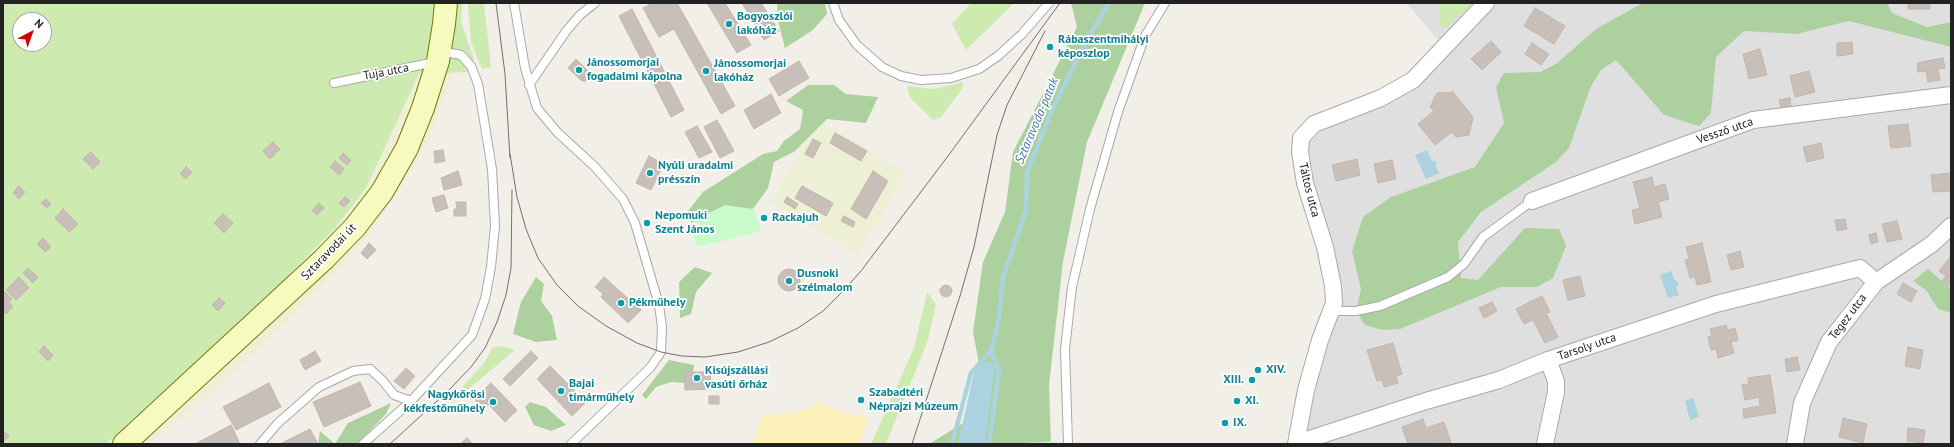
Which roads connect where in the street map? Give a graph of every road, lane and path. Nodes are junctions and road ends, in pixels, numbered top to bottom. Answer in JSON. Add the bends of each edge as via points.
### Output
{"nodes":[{"id":1,"x":446,"y":3,"type":"edge"},
{"id":2,"x":514,"y":3,"type":"edge"},
{"id":3,"x":595,"y":3,"type":"edge"},
{"id":4,"x":833,"y":3,"type":"edge"},
{"id":5,"x":1049,"y":3,"type":"edge"},
{"id":6,"x":1165,"y":3,"type":"edge"},
{"id":7,"x":1486,"y":3,"type":"edge"},
{"id":8,"x":439,"y":56,"type":"junction"},
{"id":9,"x":334,"y":83,"type":"dead end"},
{"id":10,"x":529,"y":85,"type":"junction"},
{"id":11,"x":1951,"y":95,"type":"edge"},
{"id":12,"x":1532,"y":201,"type":"joint"},
{"id":13,"x":1951,"y":226,"type":"edge"},
{"id":14,"x":1876,"y":282,"type":"junction"},
{"id":15,"x":1331,"y":311,"type":"junction"},
{"id":16,"x":1548,"y":360,"type":"junction"},
{"id":17,"x":411,"y":401,"type":"junction"},
{"id":18,"x":124,"y":444,"type":"edge"},
{"id":19,"x":260,"y":444,"type":"edge"},
{"id":20,"x":363,"y":444,"type":"edge"},
{"id":21,"x":571,"y":444,"type":"edge"},
{"id":22,"x":1068,"y":444,"type":"edge"},
{"id":23,"x":1296,"y":444,"type":"edge"},
{"id":24,"x":1545,"y":444,"type":"edge"},
{"id":25,"x":1795,"y":444,"type":"edge"}],
"edges":[{"from":1,"to":8,"type":"street","name":"Sztaravodai út"},
{"from":2,"to":10,"type":"lane"},
{"from":3,"to":10,"type":"lane","via":[[566,30]]},
{"from":4,"to":5,"type":"lane","via":[[839,20],[857,45],[882,67],[901,76],[921,80],[951,78],[979,68],[998,56],[1022,34]]},
{"from":6,"to":22,"type":"lane","via":[[1145,36],[1118,112],[1090,209],[1072,287],[1065,349]]},
{"from":7,"to":15,"type":"street","name":"Táltos utca","via":[[1413,80],[1381,98],[1314,124],[1302,138],[1300,152],[1305,183],[1325,247],[1333,286],[1334,303]]},
{"from":8,"to":9,"type":"lane","name":"Tuja utca"},
{"from":8,"to":17,"type":"lane","via":[[461,55],[471,66],[478,84],[492,168],[495,226],[485,299],[472,335]]},
{"from":8,"to":18,"type":"street","name":"Sztaravodai út","via":[[424,108],[407,148],[382,192],[354,227],[324,259]]},
{"from":10,"to":21,"type":"lane","via":[[537,108],[623,199],[635,223],[659,305],[662,326],[661,352],[650,368]]},
{"from":11,"to":12,"type":"street","name":"Vessző utca","via":[[1753,120]]},
{"from":12,"to":15,"type":"lane","via":[[1483,237],[1464,264],[1448,277],[1380,306]]},
{"from":13,"to":14,"type":"street","name":"Tegez utca","via":[[1932,244]]},
{"from":14,"to":16,"type":"street","name":"Tarsoly utca","via":[[1860,268],[1716,304]]},
{"from":14,"to":25,"type":"street","name":"Tegez utca","via":[[1829,342],[1802,403]]},
{"from":15,"to":23,"type":"street","name":"Táltos utca","via":[[1306,390]]},
{"from":16,"to":23,"type":"street","name":"Tarsoly utca","via":[[1499,380]]},
{"from":16,"to":24,"type":"street","via":[[1556,381],[1556,392]]},
{"from":17,"to":19,"type":"lane","via":[[394,395],[370,369],[353,371],[319,387],[278,423]]},
{"from":17,"to":20,"type":"lane"}]}
